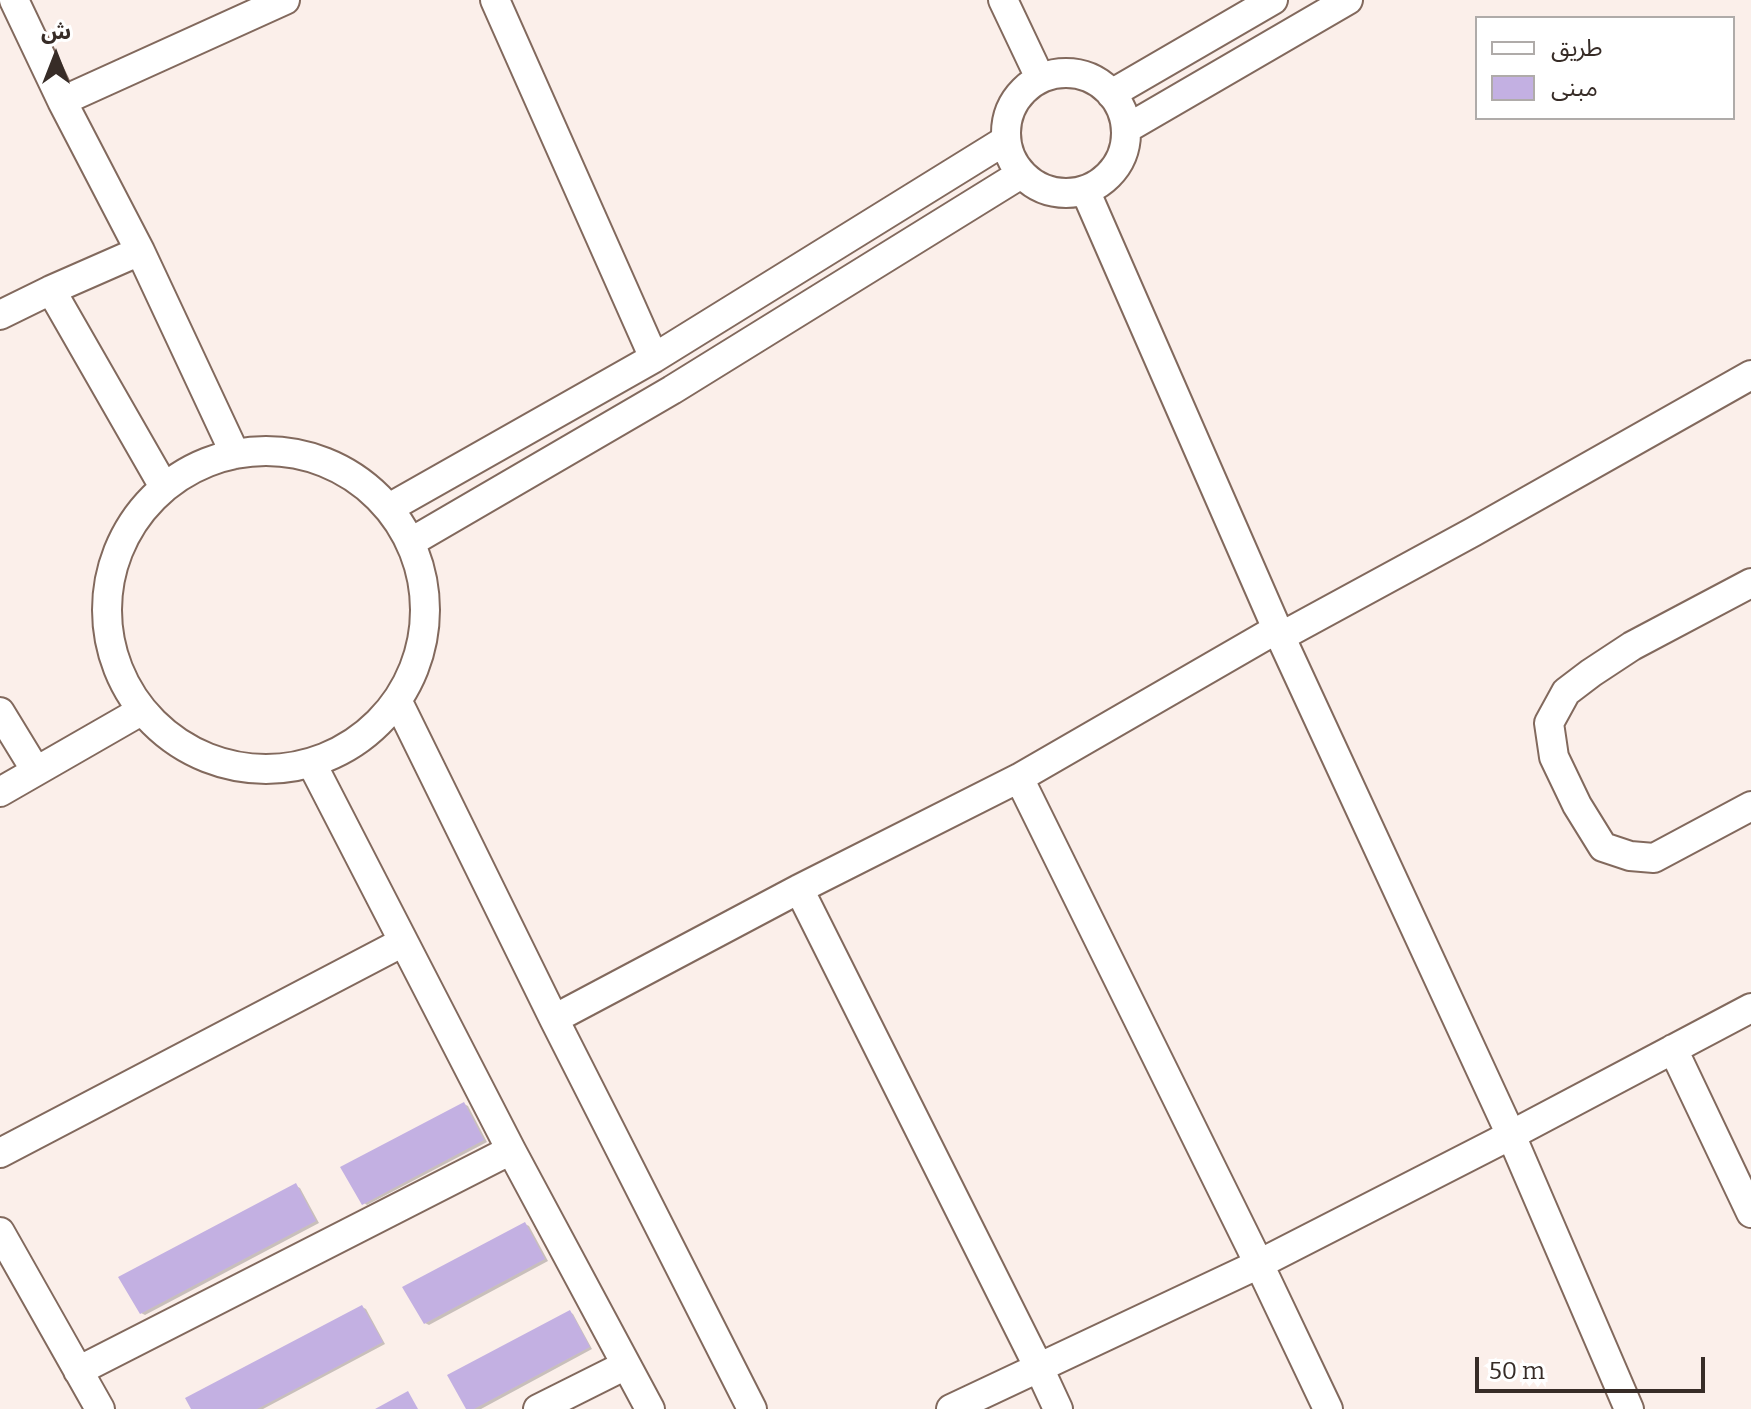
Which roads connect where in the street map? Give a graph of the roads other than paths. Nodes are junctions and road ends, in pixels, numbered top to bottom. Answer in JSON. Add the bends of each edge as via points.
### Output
{"nodes":[{"id":1,"x":14,"y":0,"type":"edge"},
{"id":2,"x":285,"y":0,"type":"edge"},
{"id":3,"x":495,"y":0,"type":"edge"},
{"id":4,"x":1003,"y":0,"type":"edge"},
{"id":5,"x":1273,"y":0,"type":"edge"},
{"id":6,"x":1348,"y":0,"type":"edge"},
{"id":7,"x":1040,"y":78,"type":"junction"},
{"id":8,"x":1111,"y":94,"type":"junction"},
{"id":9,"x":62,"y":101,"type":"junction"},
{"id":10,"x":1126,"y":129,"type":"junction"},
{"id":11,"x":1006,"y":140,"type":"junction"},
{"id":12,"x":1021,"y":174,"type":"junction"},
{"id":13,"x":1085,"y":190,"type":"junction"},
{"id":14,"x":140,"y":251,"type":"junction"},
{"id":15,"x":51,"y":290,"type":"junction"},
{"id":16,"x":0,"y":315,"type":"edge"},
{"id":17,"x":654,"y":358,"type":"junction"},
{"id":18,"x":1751,"y":375,"type":"edge"},
{"id":19,"x":235,"y":454,"type":"junction"},
{"id":20,"x":164,"y":487,"type":"junction"},
{"id":21,"x":389,"y":508,"type":"junction"},
{"id":22,"x":411,"y":542,"type":"junction"},
{"id":23,"x":1751,"y":583,"type":"edge"},
{"id":24,"x":1278,"y":633,"type":"junction"},
{"id":25,"x":398,"y":702,"type":"junction"},
{"id":26,"x":141,"y":711,"type":"junction"},
{"id":27,"x":0,"y":712,"type":"edge"},
{"id":28,"x":312,"y":764,"type":"junction"},
{"id":29,"x":36,"y":771,"type":"junction"},
{"id":30,"x":1019,"y":778,"type":"junction"},
{"id":31,"x":0,"y":792,"type":"edge"},
{"id":32,"x":1751,"y":806,"type":"edge"},
{"id":33,"x":799,"y":889,"type":"junction"},
{"id":34,"x":403,"y":942,"type":"junction"},
{"id":35,"x":1751,"y":1008,"type":"edge"},
{"id":36,"x":554,"y":1019,"type":"junction"},
{"id":37,"x":1673,"y":1049,"type":"junction"},
{"id":38,"x":1511,"y":1135,"type":"junction"},
{"id":39,"x":511,"y":1150,"type":"junction"},
{"id":40,"x":0,"y":1153,"type":"edge"},
{"id":41,"x":1750,"y":1207,"type":"edge"},
{"id":42,"x":0,"y":1232,"type":"edge"},
{"id":43,"x":1259,"y":1264,"type":"junction"},
{"id":44,"x":626,"y":1365,"type":"junction"},
{"id":45,"x":1039,"y":1368,"type":"junction"},
{"id":46,"x":78,"y":1371,"type":"junction"},
{"id":47,"x":100,"y":1409,"type":"edge"},
{"id":48,"x":538,"y":1409,"type":"edge"},
{"id":49,"x":650,"y":1409,"type":"edge"},
{"id":50,"x":752,"y":1409,"type":"edge"},
{"id":51,"x":951,"y":1409,"type":"edge"},
{"id":52,"x":1058,"y":1409,"type":"edge"},
{"id":53,"x":1328,"y":1409,"type":"edge"},
{"id":54,"x":1629,"y":1409,"type":"edge"}],
"edges":[{"from":1,"to":9,"type":"street"},
{"from":2,"to":9,"type":"street"},
{"from":3,"to":17,"type":"street"},
{"from":4,"to":7,"type":"street"},
{"from":5,"to":8,"type":"street"},
{"from":6,"to":10,"type":"street"},
{"from":7,"to":8,"type":"street","via":[[1078,74]]},
{"from":7,"to":11,"type":"street","via":[[1013,104]]},
{"from":8,"to":10,"type":"street"},
{"from":9,"to":14,"type":"street"},
{"from":10,"to":13,"type":"street","via":[[1116,166]]},
{"from":11,"to":12,"type":"street"},
{"from":11,"to":17,"type":"street"},
{"from":12,"to":13,"type":"street","via":[[1044,189]]},
{"from":12,"to":22,"type":"street","via":[[672,390]]},
{"from":13,"to":24,"type":"street"},
{"from":14,"to":15,"type":"street"},
{"from":14,"to":19,"type":"street"},
{"from":15,"to":16,"type":"street"},
{"from":15,"to":20,"type":"street"},
{"from":17,"to":21,"type":"street"},
{"from":18,"to":24,"type":"street","via":[[1473,532]]},
{"from":19,"to":20,"type":"street","via":[[197,466]]},
{"from":19,"to":21,"type":"street","via":[[278,451],[320,460],[358,479]]},
{"from":20,"to":26,"type":"street","via":[[131,525],[111,570],[106,619],[116,668]]},
{"from":21,"to":22,"type":"street"},
{"from":22,"to":25,"type":"street","via":[[421,568],[426,624],[417,664]]},
{"from":23,"to":32,"type":"street","via":[[1591,673],[1566,692],[1549,723],[1554,757],[1603,847],[1654,858]]},
{"from":24,"to":30,"type":"street"},
{"from":24,"to":38,"type":"street"},
{"from":25,"to":28,"type":"street","via":[[361,740]]},
{"from":25,"to":36,"type":"street"},
{"from":26,"to":28,"type":"street","via":[[176,743],[218,763],[265,770]]},
{"from":26,"to":29,"type":"street"},
{"from":27,"to":29,"type":"street"},
{"from":28,"to":34,"type":"street"},
{"from":29,"to":31,"type":"street"},
{"from":30,"to":33,"type":"street"},
{"from":30,"to":43,"type":"street"},
{"from":33,"to":36,"type":"street"},
{"from":33,"to":45,"type":"street"},
{"from":34,"to":39,"type":"street"},
{"from":34,"to":40,"type":"street"},
{"from":35,"to":37,"type":"street"},
{"from":36,"to":50,"type":"street"},
{"from":37,"to":38,"type":"street"},
{"from":37,"to":41,"type":"street"},
{"from":38,"to":43,"type":"street"},
{"from":38,"to":54,"type":"street"},
{"from":39,"to":44,"type":"street"},
{"from":39,"to":46,"type":"street"},
{"from":42,"to":46,"type":"street"},
{"from":43,"to":45,"type":"street"},
{"from":43,"to":53,"type":"street"},
{"from":44,"to":48,"type":"street"},
{"from":44,"to":49,"type":"street"},
{"from":45,"to":51,"type":"street"},
{"from":45,"to":52,"type":"street"},
{"from":46,"to":47,"type":"street"}]}
